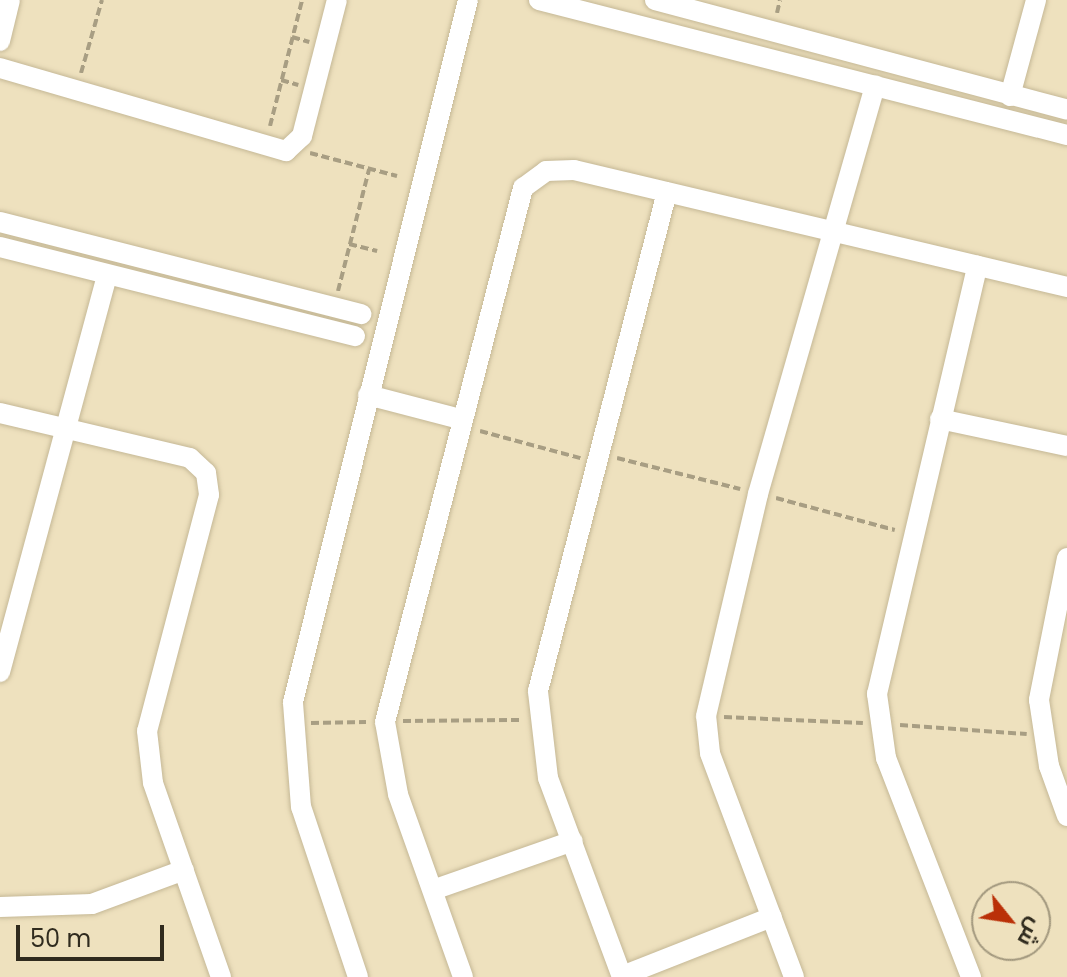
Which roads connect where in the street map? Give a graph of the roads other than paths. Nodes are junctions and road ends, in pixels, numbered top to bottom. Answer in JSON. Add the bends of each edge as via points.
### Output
{"nodes":[{"id":1,"x":10,"y":0,"type":"edge"},
{"id":2,"x":337,"y":0,"type":"edge"},
{"id":3,"x":468,"y":0,"type":"edge"},
{"id":4,"x":539,"y":0,"type":"edge"},
{"id":5,"x":655,"y":0,"type":"edge"},
{"id":6,"x":1036,"y":0,"type":"edge"},
{"id":7,"x":0,"y":41,"type":"edge"},
{"id":8,"x":0,"y":68,"type":"edge"},
{"id":9,"x":875,"y":85,"type":"junction"},
{"id":10,"x":1010,"y":96,"type":"junction"},
{"id":11,"x":1067,"y":110,"type":"edge"},
{"id":12,"x":1067,"y":135,"type":"edge"},
{"id":13,"x":667,"y":192,"type":"junction"},
{"id":14,"x":0,"y":222,"type":"edge"},
{"id":15,"x":829,"y":231,"type":"junction"},
{"id":16,"x":0,"y":247,"type":"edge"},
{"id":17,"x":977,"y":266,"type":"junction"},
{"id":18,"x":107,"y":275,"type":"junction"},
{"id":19,"x":255,"y":287,"type":"junction"},
{"id":20,"x":1067,"y":287,"type":"edge"},
{"id":21,"x":249,"y":311,"type":"junction"},
{"id":22,"x":361,"y":314,"type":"dead end"},
{"id":23,"x":355,"y":336,"type":"dead end"},
{"id":24,"x":368,"y":395,"type":"junction"},
{"id":25,"x":0,"y":413,"type":"edge"},
{"id":26,"x":940,"y":419,"type":"junction"},
{"id":27,"x":460,"y":422,"type":"junction"},
{"id":28,"x":65,"y":429,"type":"junction"},
{"id":29,"x":1067,"y":446,"type":"edge"},
{"id":30,"x":1067,"y":558,"type":"edge"},
{"id":31,"x":0,"y":672,"type":"edge"},
{"id":32,"x":1067,"y":816,"type":"edge"},
{"id":33,"x":573,"y":841,"type":"junction"},
{"id":34,"x":184,"y":870,"type":"junction"},
{"id":35,"x":433,"y":890,"type":"junction"},
{"id":36,"x":0,"y":907,"type":"edge"},
{"id":37,"x":772,"y":917,"type":"junction"},
{"id":38,"x":622,"y":976,"type":"edge"},
{"id":39,"x":221,"y":977,"type":"edge"},
{"id":40,"x":358,"y":977,"type":"edge"},
{"id":41,"x":463,"y":977,"type":"edge"},
{"id":42,"x":794,"y":977,"type":"edge"},
{"id":43,"x":971,"y":977,"type":"edge"}],
"edges":[{"from":1,"to":7,"type":"street"},
{"from":2,"to":8,"type":"street","via":[[302,136],[292,148],[264,147]]},
{"from":3,"to":24,"type":"street"},
{"from":4,"to":9,"type":"street"},
{"from":5,"to":10,"type":"street"},
{"from":6,"to":10,"type":"street"},
{"from":9,"to":12,"type":"street"},
{"from":9,"to":15,"type":"street"},
{"from":10,"to":11,"type":"street"},
{"from":13,"to":15,"type":"street"},
{"from":13,"to":27,"type":"street","via":[[561,168],[523,188]]},
{"from":13,"to":33,"type":"street","via":[[543,664],[537,719]]},
{"from":14,"to":19,"type":"street"},
{"from":15,"to":17,"type":"street"},
{"from":15,"to":37,"type":"street","via":[[706,716],[710,753]]},
{"from":16,"to":18,"type":"street"},
{"from":17,"to":20,"type":"street"},
{"from":17,"to":26,"type":"street"},
{"from":18,"to":21,"type":"street"},
{"from":18,"to":28,"type":"street"},
{"from":19,"to":21,"type":"street"},
{"from":19,"to":22,"type":"street"},
{"from":21,"to":23,"type":"street"},
{"from":24,"to":27,"type":"street"},
{"from":24,"to":40,"type":"street","via":[[306,627],[291,723],[301,807]]},
{"from":25,"to":28,"type":"street"},
{"from":26,"to":29,"type":"street"},
{"from":26,"to":43,"type":"street","via":[[881,664],[879,723]]},
{"from":27,"to":35,"type":"street","via":[[385,722],[395,782]]},
{"from":28,"to":31,"type":"street"},
{"from":28,"to":34,"type":"street","via":[[190,458],[210,484],[147,731],[153,783]]},
{"from":30,"to":32,"type":"street","via":[[1039,700],[1049,766]]},
{"from":33,"to":35,"type":"street"},
{"from":33,"to":38,"type":"street"},
{"from":34,"to":36,"type":"street","via":[[92,904]]},
{"from":34,"to":39,"type":"street"},
{"from":35,"to":41,"type":"street"},
{"from":37,"to":38,"type":"street"},
{"from":37,"to":42,"type":"street"}]}
